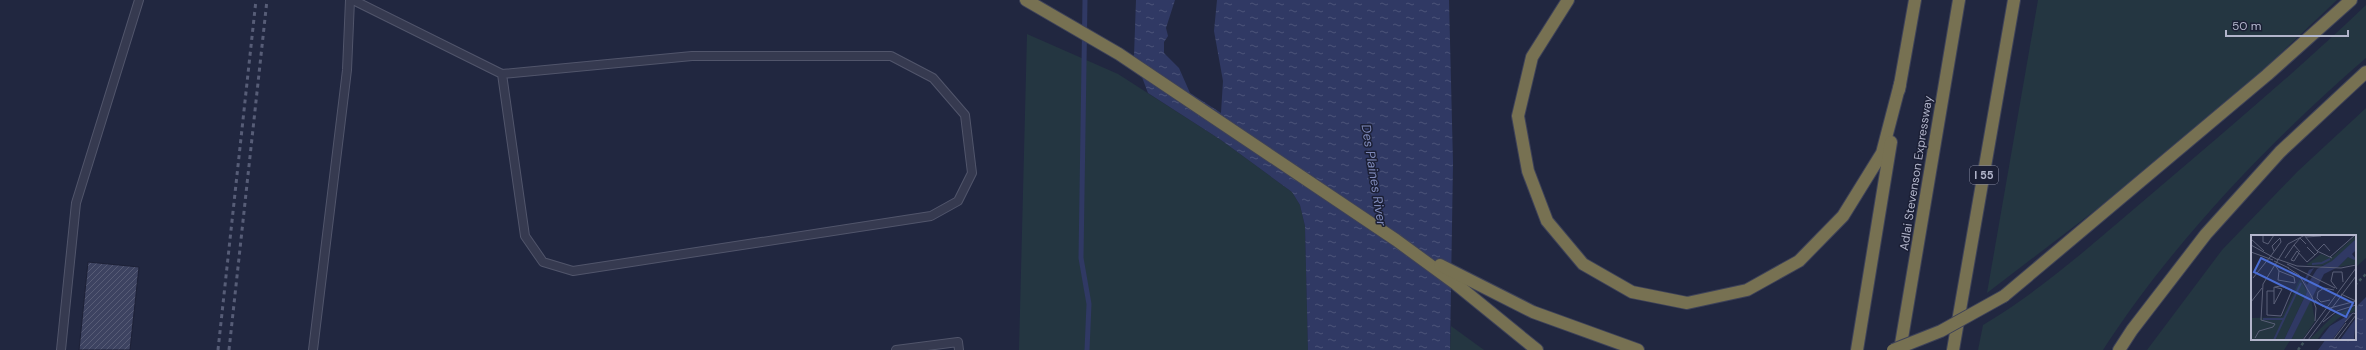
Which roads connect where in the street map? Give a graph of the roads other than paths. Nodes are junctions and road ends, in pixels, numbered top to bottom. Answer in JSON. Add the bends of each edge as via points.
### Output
{"nodes":[{"id":1,"x":139,"y":0,"type":"edge"},
{"id":2,"x":351,"y":0,"type":"edge"},
{"id":3,"x":1026,"y":0,"type":"edge"},
{"id":4,"x":1568,"y":0,"type":"edge"},
{"id":5,"x":1915,"y":0,"type":"edge"},
{"id":6,"x":1959,"y":0,"type":"edge"},
{"id":7,"x":2014,"y":0,"type":"edge"},
{"id":8,"x":2351,"y":0,"type":"edge"},
{"id":9,"x":2366,"y":72,"type":"edge"},
{"id":10,"x":502,"y":74,"type":"junction"},
{"id":11,"x":1900,"y":84,"type":"junction"},
{"id":12,"x":1396,"y":240,"type":"junction"},
{"id":13,"x":61,"y":350,"type":"edge"},
{"id":14,"x":313,"y":350,"type":"edge"},
{"id":15,"x":896,"y":350,"type":"edge"},
{"id":16,"x":959,"y":350,"type":"edge"},
{"id":17,"x":1537,"y":350,"type":"edge"},
{"id":18,"x":1638,"y":350,"type":"edge"},
{"id":19,"x":1857,"y":350,"type":"edge"},
{"id":20,"x":1893,"y":350,"type":"edge"},
{"id":21,"x":1900,"y":350,"type":"edge"},
{"id":22,"x":1953,"y":350,"type":"edge"},
{"id":23,"x":2119,"y":350,"type":"edge"}],
"edges":[{"from":1,"to":13,"type":"lane","via":[[76,203]]},
{"from":2,"to":10,"type":"lane"},
{"from":2,"to":14,"type":"lane","via":[[347,70]]},
{"from":3,"to":12,"type":"highway","via":[[1118,54]]},
{"from":4,"to":11,"type":"highway","via":[[1532,57],[1518,116],[1528,171],[1552,228],[1583,264],[1632,292],[1688,303],[1747,290],[1799,261],[1843,216],[1882,153]]},
{"from":5,"to":11,"type":"highway"},
{"from":6,"to":21,"type":"highway","name":"Adlai Stevenson Expressway"},
{"from":7,"to":22,"type":"highway","number":"I 55"},
{"from":8,"to":20,"type":"highway","bridge":true,"via":[[2267,75],[2004,296],[1941,331]]},
{"from":9,"to":23,"type":"highway","via":[[2280,152],[2206,234]]},
{"from":10,"to":10,"type":"lane","via":[[525,236],[543,262],[573,271],[930,216],[958,201],[972,173],[966,115],[934,78],[891,56],[692,56]]},
{"from":11,"to":19,"type":"highway"},
{"from":12,"to":17,"type":"highway","via":[[1456,284]]},
{"from":12,"to":18,"type":"highway","via":[[1533,312]]},
{"from":15,"to":16,"type":"lane","via":[[958,342]]}]}
